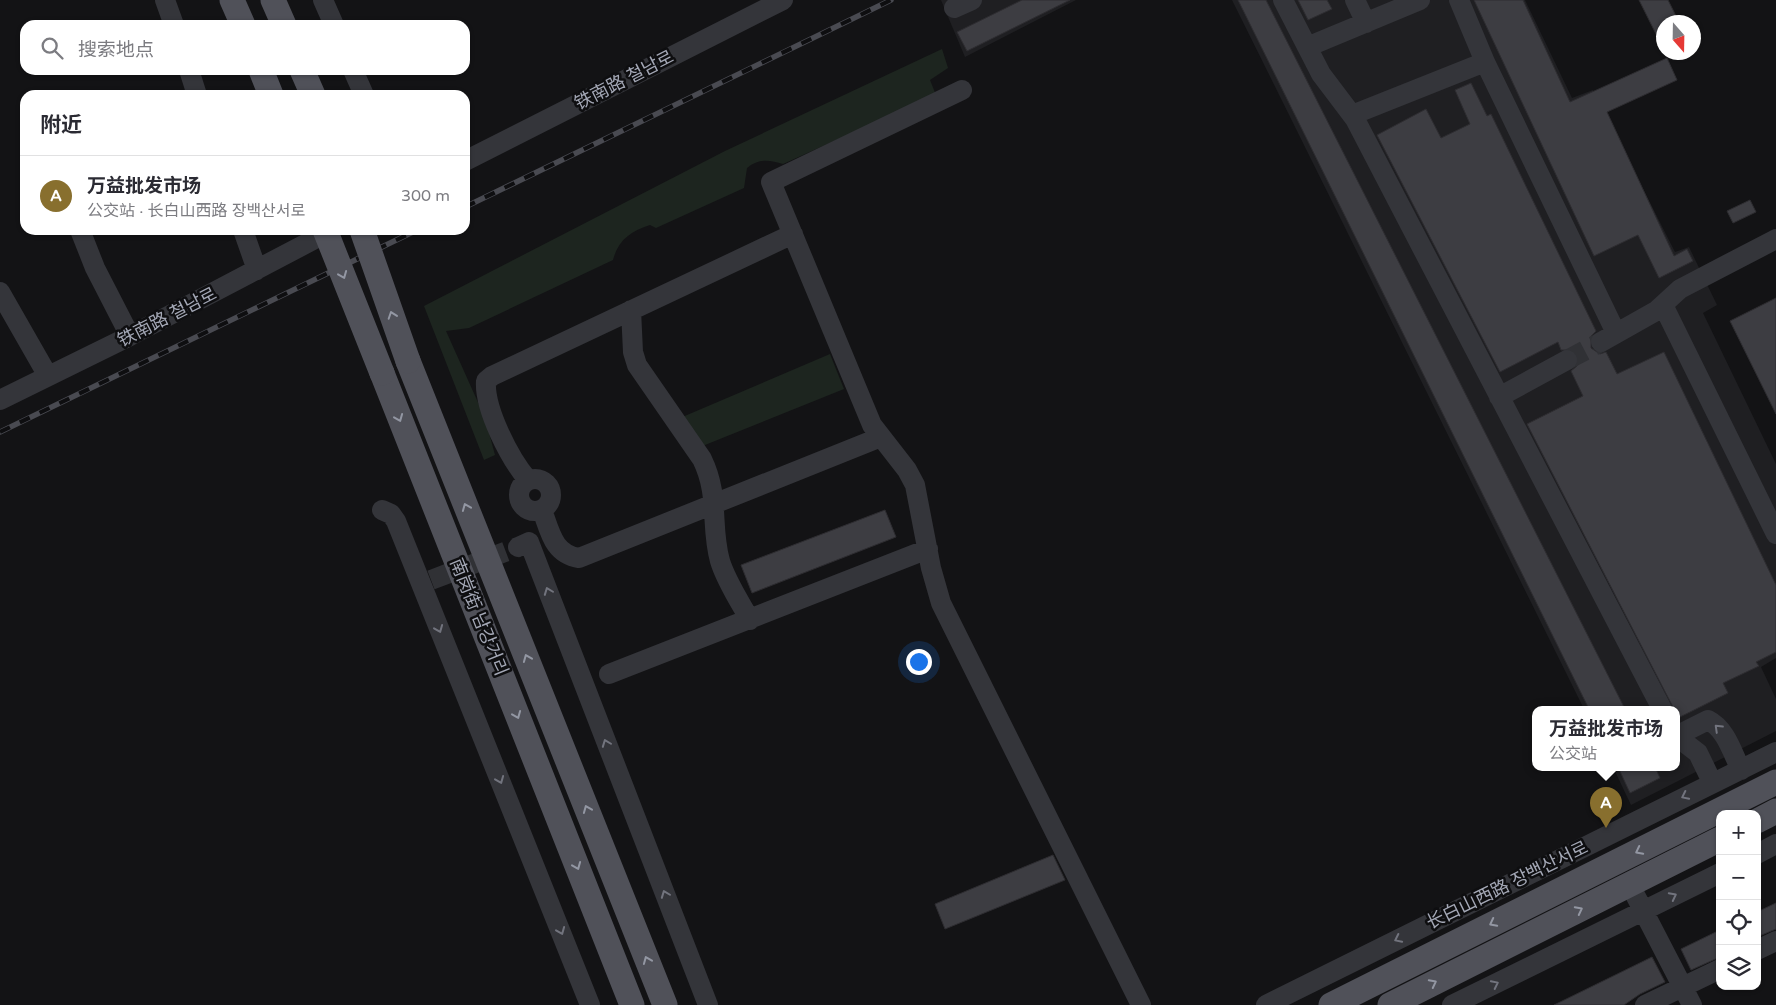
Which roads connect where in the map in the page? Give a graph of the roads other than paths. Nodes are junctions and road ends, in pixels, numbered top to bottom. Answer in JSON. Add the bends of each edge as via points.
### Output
{"nodes":[{"id":1,"x":165,"y":0,"type":"edge"},
{"id":2,"x":232,"y":0,"type":"edge"},
{"id":3,"x":273,"y":0,"type":"edge"},
{"id":4,"x":323,"y":0,"type":"edge"},
{"id":5,"x":783,"y":0,"type":"edge"},
{"id":6,"x":1283,"y":0,"type":"edge"},
{"id":7,"x":1355,"y":0,"type":"edge"},
{"id":8,"x":1420,"y":0,"type":"edge"},
{"id":9,"x":1459,"y":0,"type":"edge"},
{"id":10,"x":172,"y":20,"type":"edge"},
{"id":11,"x":240,"y":20,"type":"edge"},
{"id":12,"x":282,"y":20,"type":"edge"},
{"id":13,"x":332,"y":20,"type":"edge"},
{"id":14,"x":1366,"y":23,"type":"junction"},
{"id":15,"x":1307,"y":47,"type":"junction"},
{"id":16,"x":1485,"y":62,"type":"junction"},
{"id":17,"x":191,"y":75,"type":"edge"},
{"id":18,"x":263,"y":75,"type":"edge"},
{"id":19,"x":304,"y":75,"type":"edge"},
{"id":20,"x":355,"y":75,"type":"edge"},
{"id":21,"x":195,"y":90,"type":"edge"},
{"id":22,"x":269,"y":90,"type":"edge"},
{"id":23,"x":311,"y":90,"type":"edge"},
{"id":24,"x":362,"y":90,"type":"edge"},
{"id":25,"x":962,"y":90,"type":"dead end"},
{"id":26,"x":1352,"y":115,"type":"junction"},
{"id":27,"x":470,"y":158,"type":"edge"},
{"id":28,"x":793,"y":234,"type":"junction"},
{"id":29,"x":82,"y":235,"type":"edge"},
{"id":30,"x":245,"y":235,"type":"edge"},
{"id":31,"x":322,"y":235,"type":"edge"},
{"id":32,"x":327,"y":235,"type":"edge"},
{"id":33,"x":364,"y":235,"type":"edge"},
{"id":34,"x":1776,"y":239,"type":"edge"},
{"id":35,"x":256,"y":270,"type":"junction"},
{"id":36,"x":0,"y":292,"type":"edge"},
{"id":37,"x":1663,"y":305,"type":"junction"},
{"id":38,"x":631,"y":310,"type":"junction"},
{"id":39,"x":130,"y":336,"type":"junction"},
{"id":40,"x":1567,"y":360,"type":"tunnel mouth"},
{"id":41,"x":48,"y":376,"type":"junction"},
{"id":42,"x":1499,"y":398,"type":"junction"},
{"id":43,"x":0,"y":400,"type":"edge"},
{"id":44,"x":881,"y":437,"type":"junction"},
{"id":45,"x":714,"y":504,"type":"junction"},
{"id":46,"x":382,"y":510,"type":"dead end"},
{"id":47,"x":1776,"y":534,"type":"edge"},
{"id":48,"x":518,"y":547,"type":"dead end"},
{"id":49,"x":928,"y":549,"type":"junction"},
{"id":50,"x":750,"y":620,"type":"junction"},
{"id":51,"x":609,"y":674,"type":"dead end"},
{"id":52,"x":1660,"y":706,"type":"edge"},
{"id":53,"x":1680,"y":734,"type":"edge"},
{"id":54,"x":1680,"y":739,"type":"edge"},
{"id":55,"x":1776,"y":752,"type":"edge"},
{"id":56,"x":1741,"y":770,"type":"junction"},
{"id":57,"x":1712,"y":782,"type":"junction"},
{"id":58,"x":1776,"y":782,"type":"edge"},
{"id":59,"x":1776,"y":811,"type":"edge"},
{"id":60,"x":1761,"y":819,"type":"edge"},
{"id":61,"x":1716,"y":841,"type":"edge"},
{"id":62,"x":1776,"y":844,"type":"edge"},
{"id":63,"x":1761,"y":852,"type":"edge"},
{"id":64,"x":1716,"y":875,"type":"edge"},
{"id":65,"x":1630,"y":885,"type":"junction"},
{"id":66,"x":1643,"y":911,"type":"junction"},
{"id":67,"x":1776,"y":941,"type":"edge"},
{"id":68,"x":1761,"y":948,"type":"edge"},
{"id":69,"x":1716,"y":971,"type":"edge"},
{"id":70,"x":1683,"y":987,"type":"junction"},
{"id":71,"x":1394,"y":1004,"type":"edge"},
{"id":72,"x":590,"y":1005,"type":"edge"},
{"id":73,"x":632,"y":1005,"type":"edge"},
{"id":74,"x":666,"y":1005,"type":"edge"},
{"id":75,"x":708,"y":1005,"type":"edge"},
{"id":76,"x":1141,"y":1005,"type":"edge"},
{"id":77,"x":1266,"y":1005,"type":"edge"},
{"id":78,"x":1331,"y":1005,"type":"edge"},
{"id":79,"x":1452,"y":1005,"type":"edge"},
{"id":80,"x":1645,"y":1005,"type":"edge"},
{"id":81,"x":1692,"y":1005,"type":"edge"}],
"edges":[{"from":1,"to":10,"type":"street"},
{"from":2,"to":11,"type":"main road"},
{"from":3,"to":12,"type":"main road"},
{"from":4,"to":13,"type":"street"},
{"from":5,"to":27,"type":"street","name":"铁南路 철남로"},
{"from":6,"to":15,"type":"street"},
{"from":7,"to":14,"type":"street"},
{"from":8,"to":14,"type":"street"},
{"from":9,"to":16,"type":"street"},
{"from":14,"to":15,"type":"street"},
{"from":15,"to":26,"type":"street","via":[[1321,74]]},
{"from":16,"to":26,"type":"street"},
{"from":16,"to":37,"type":"street","via":[[1609,338]]},
{"from":17,"to":21,"type":"street"},
{"from":18,"to":22,"type":"main road"},
{"from":19,"to":23,"type":"main road"},
{"from":20,"to":24,"type":"street"},
{"from":25,"to":28,"type":"street","via":[[771,182]]},
{"from":26,"to":42,"type":"street"},
{"from":28,"to":38,"type":"street"},
{"from":28,"to":44,"type":"street","via":[[872,425]]},
{"from":29,"to":39,"type":"street"},
{"from":30,"to":35,"type":"street"},
{"from":31,"to":35,"type":"street","name":"铁南路 철남로"},
{"from":32,"to":73,"type":"main road","name":"南岗街 남강거리","one_way":true,"bridge":true},
{"from":74,"to":33,"type":"main road","name":"南岗街 남강거리","one_way":true,"bridge":true,"via":[[408,361]]},
{"from":34,"to":37,"type":"street","via":[[1680,289]]},
{"from":35,"to":39,"type":"street","name":"铁南路 철남로"},
{"from":36,"to":41,"type":"street"},
{"from":37,"to":47,"type":"street"},
{"from":38,"to":45,"type":"street","via":[[633,352],[637,365],[702,459],[713,487]]},
{"from":38,"to":45,"type":"street","via":[[486,381],[485,390],[503,442],[514,464],[528,480],[520,487],[520,502],[532,511],[542,510],[561,552],[579,558]]},
{"from":39,"to":41,"type":"street","name":"铁南路 철남로"},
{"from":40,"to":42,"type":"street"},
{"from":41,"to":43,"type":"street","name":"铁南路 철남로"},
{"from":42,"to":52,"type":"street"},
{"from":44,"to":45,"type":"street"},
{"from":44,"to":49,"type":"street","via":[[915,485]]},
{"from":45,"to":50,"type":"street","via":[[720,562]]},
{"from":46,"to":72,"type":"street","one_way":true,"via":[[396,521],[426,582]]},
{"from":75,"to":48,"type":"street","one_way":true,"via":[[529,542]]},
{"from":49,"to":50,"type":"street"},
{"from":49,"to":76,"type":"street","via":[[941,603]]},
{"from":50,"to":51,"type":"street"},
{"from":56,"to":53,"type":"street","one_way":true,"via":[[1716,724],[1708,720]]},
{"from":54,"to":57,"type":"street","via":[[1698,754]]},
{"from":55,"to":56,"type":"street","name":"长白山西路 장백산서로"},
{"from":56,"to":57,"type":"street","name":"长白山西路 장백산서로"},
{"from":57,"to":77,"type":"street","name":"长白山西路 장백산서로","one_way":true},
{"from":58,"to":78,"type":"main road","name":"长白山西路 장백산서로","one_way":true},
{"from":59,"to":60,"type":"main road"},
{"from":61,"to":65,"type":"main road"},
{"from":62,"to":63,"type":"street"},
{"from":66,"to":64,"type":"street","one_way":true},
{"from":65,"to":66,"type":"street"},
{"from":71,"to":65,"type":"main road","one_way":true},
{"from":66,"to":70,"type":"street"},
{"from":79,"to":66,"type":"street","one_way":true},
{"from":67,"to":68,"type":"street"},
{"from":69,"to":70,"type":"street"},
{"from":70,"to":80,"type":"street"},
{"from":70,"to":81,"type":"street"}]}
